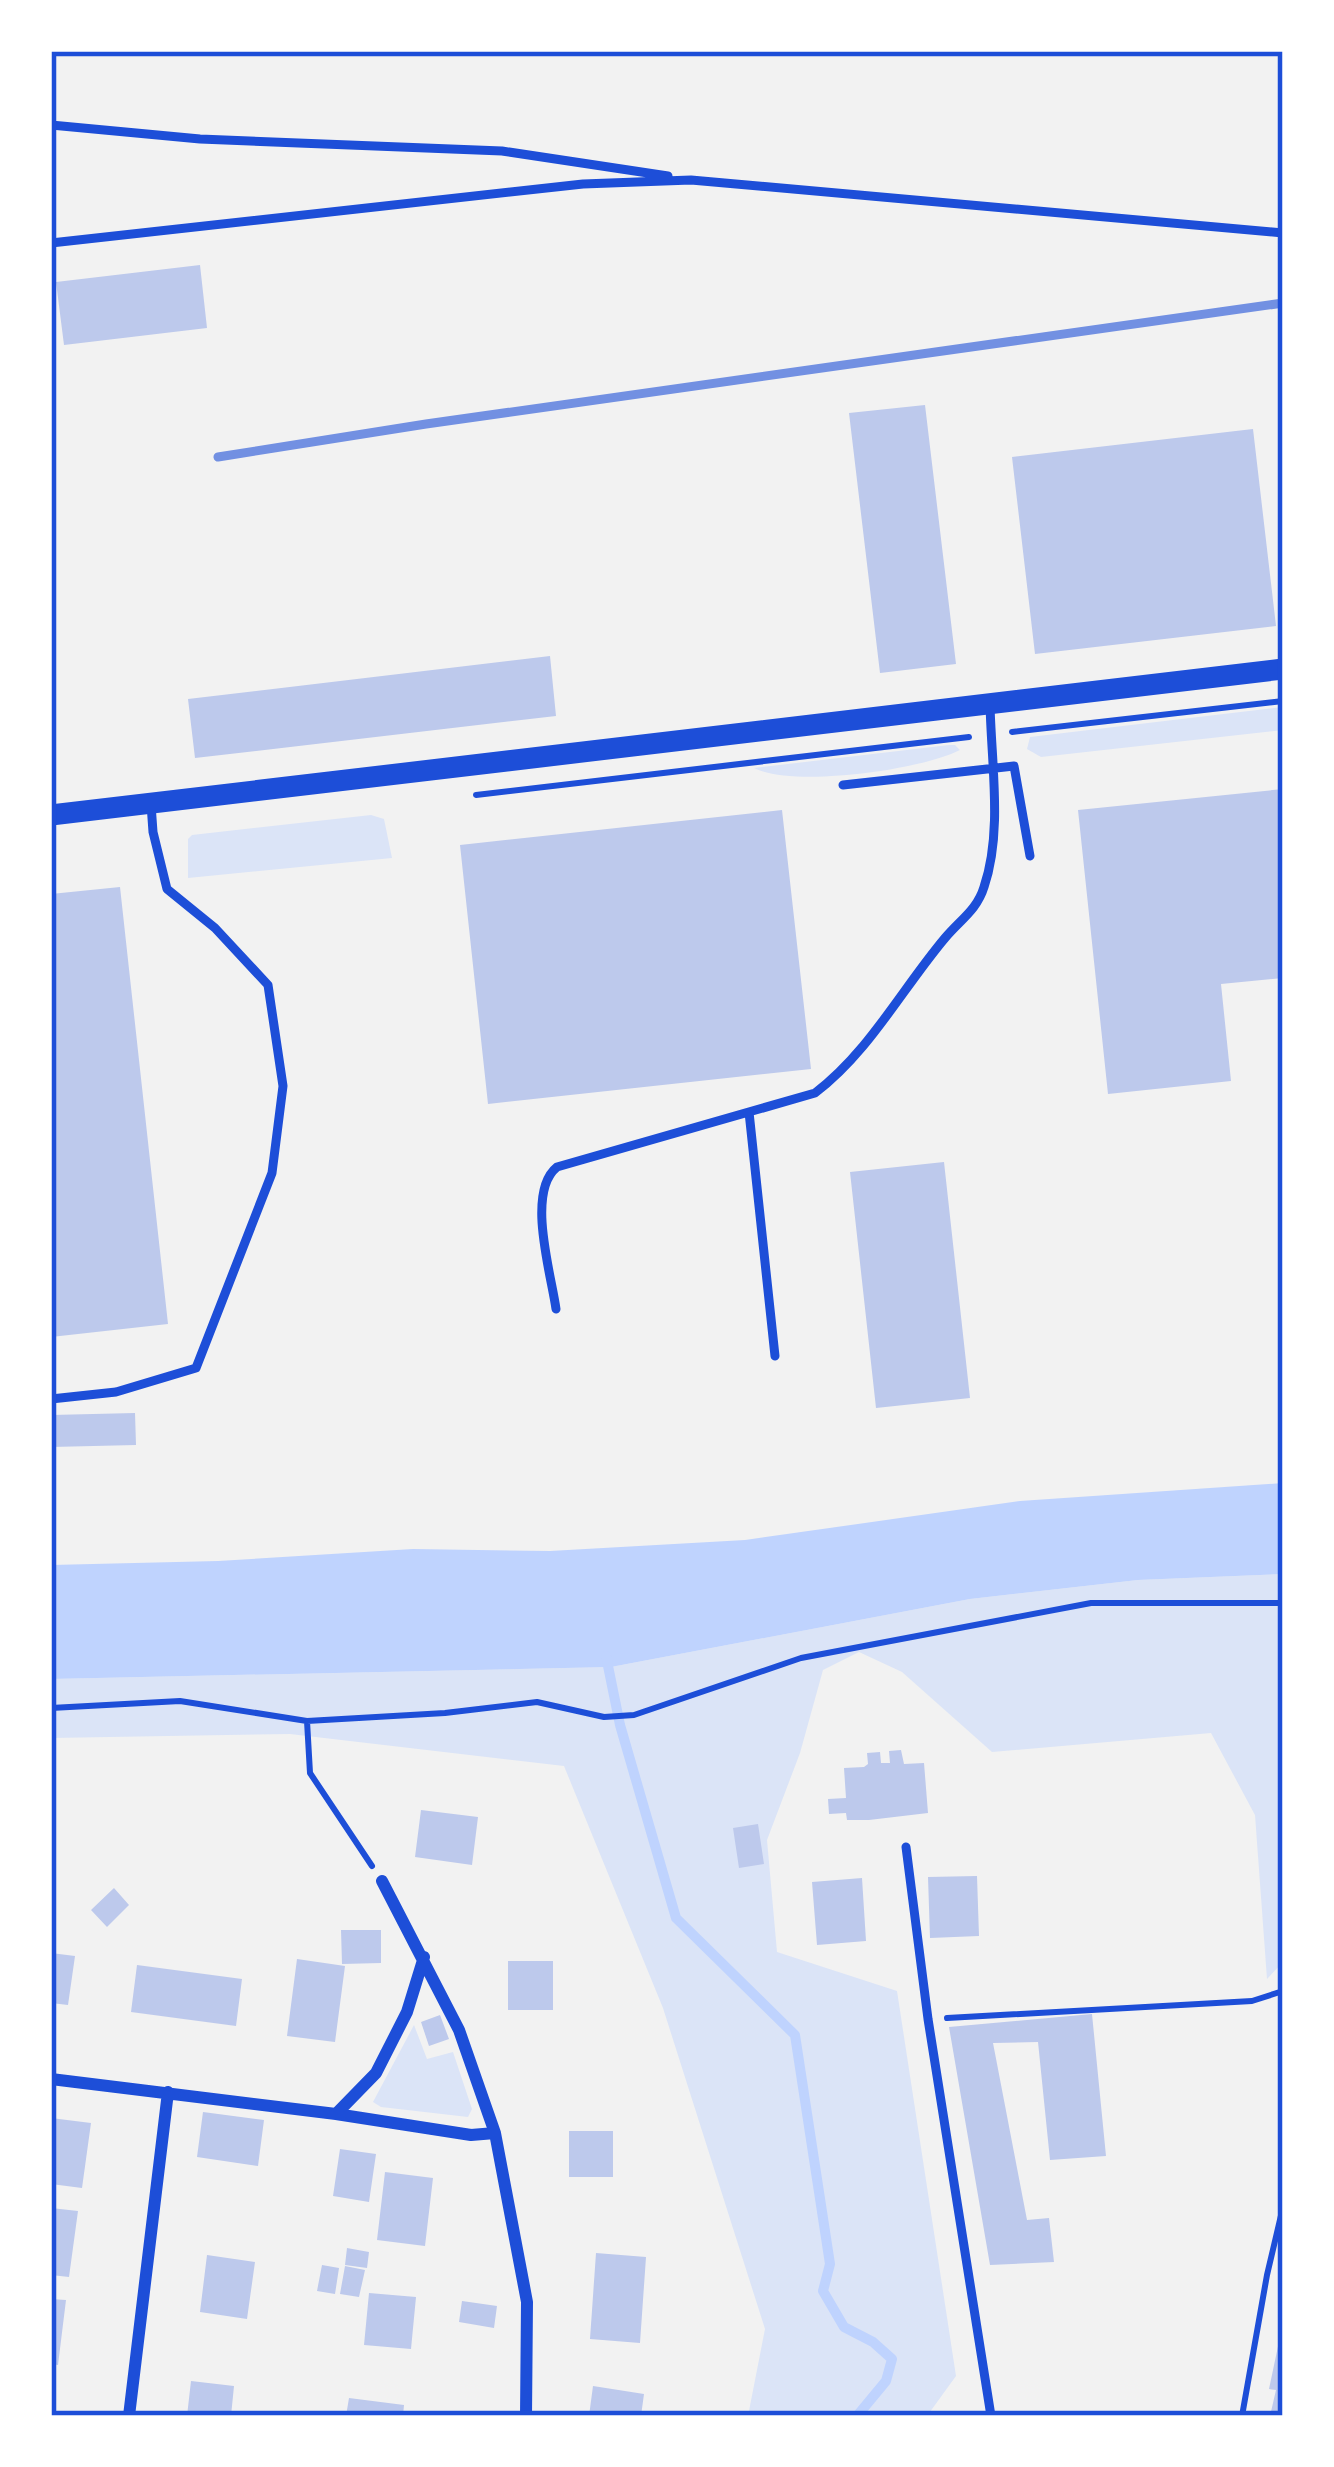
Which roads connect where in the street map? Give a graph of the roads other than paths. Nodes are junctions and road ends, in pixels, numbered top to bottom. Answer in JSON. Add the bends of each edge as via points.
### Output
{"nodes":[{"id":1,"x":51,"y":125,"type":"edge"},
{"id":2,"x":691,"y":180,"type":"junction"},
{"id":3,"x":1283,"y":233,"type":"edge"},
{"id":4,"x":51,"y":243,"type":"edge"},
{"id":5,"x":1283,"y":669,"type":"edge"},
{"id":6,"x":990,"y":704,"type":"junction"},
{"id":7,"x":994,"y":769,"type":"junction"},
{"id":8,"x":843,"y":785,"type":"dead end"},
{"id":9,"x":151,"y":804,"type":"junction"},
{"id":10,"x":51,"y":814,"type":"edge"},
{"id":11,"x":1030,"y":856,"type":"dead end"},
{"id":12,"x":749,"y":1112,"type":"junction"},
{"id":13,"x":556,"y":1309,"type":"dead end"},
{"id":14,"x":775,"y":1356,"type":"dead end"},
{"id":15,"x":51,"y":1399,"type":"edge"},
{"id":16,"x":906,"y":1847,"type":"dead end"},
{"id":17,"x":382,"y":1881,"type":"road end"},
{"id":18,"x":424,"y":1956,"type":"junction"},
{"id":19,"x":51,"y":2079,"type":"edge"},
{"id":20,"x":168,"y":2092,"type":"junction"},
{"id":21,"x":336,"y":2114,"type":"junction"},
{"id":22,"x":495,"y":2133,"type":"junction"},
{"id":23,"x":129,"y":2416,"type":"edge"},
{"id":24,"x":526,"y":2416,"type":"edge"},
{"id":25,"x":991,"y":2416,"type":"edge"}],
"edges":[{"from":1,"to":2,"type":"lane","via":[[200,140],[502,152]]},
{"from":2,"to":3,"type":"lane"},
{"from":2,"to":4,"type":"lane","via":[[583,184]]},
{"from":5,"to":6,"type":"street"},
{"from":6,"to":7,"type":"lane"},
{"from":6,"to":9,"type":"street"},
{"from":7,"to":8,"type":"lane"},
{"from":7,"to":11,"type":"lane","via":[[1013,766]]},
{"from":7,"to":12,"type":"lane","via":[[990,866],[975,909],[843,1072],[815,1093]]},
{"from":9,"to":10,"type":"street"},
{"from":9,"to":15,"type":"lane","via":[[167,889],[268,985],[283,1086],[272,1173],[196,1367],[116,1392]]},
{"from":12,"to":13,"type":"lane","via":[[549,1174],[540,1202]]},
{"from":12,"to":14,"type":"lane"},
{"from":16,"to":25,"type":"lane"},
{"from":17,"to":18,"type":"street"},
{"from":18,"to":21,"type":"street","via":[[376,2073]]},
{"from":18,"to":22,"type":"street"},
{"from":19,"to":20,"type":"street"},
{"from":20,"to":21,"type":"street"},
{"from":20,"to":23,"type":"street"},
{"from":21,"to":22,"type":"street"},
{"from":22,"to":24,"type":"street","via":[[527,2302]]}]}
